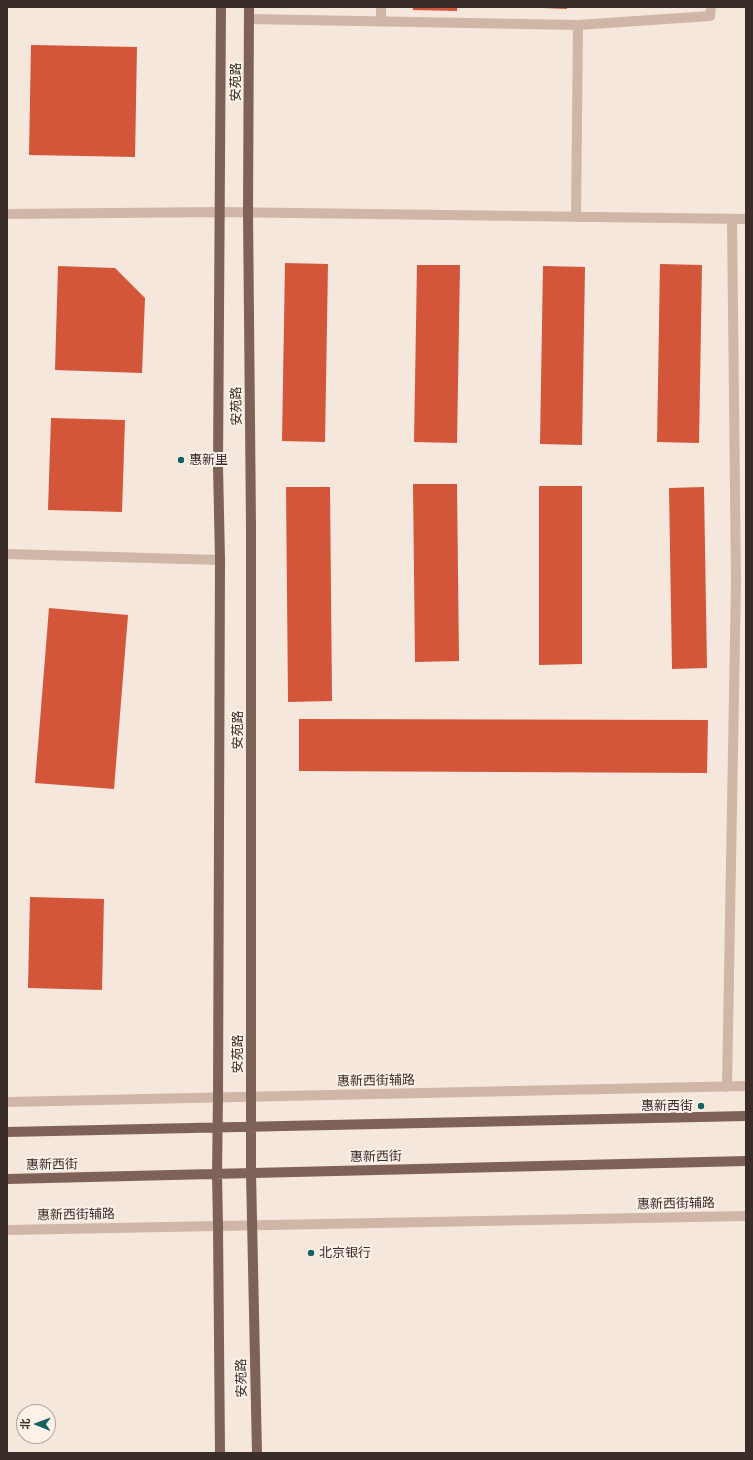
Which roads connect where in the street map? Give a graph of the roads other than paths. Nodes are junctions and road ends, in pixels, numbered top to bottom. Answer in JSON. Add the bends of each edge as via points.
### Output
{"nodes":[{"id":1,"x":221,"y":7,"type":"edge"},
{"id":2,"x":249,"y":7,"type":"edge"},
{"id":3,"x":381,"y":7,"type":"edge"},
{"id":4,"x":711,"y":7,"type":"edge"},
{"id":5,"x":249,"y":19,"type":"junction"},
{"id":6,"x":381,"y":22,"type":"junction"},
{"id":7,"x":578,"y":25,"type":"junction"},
{"id":8,"x":220,"y":212,"type":"junction"},
{"id":9,"x":248,"y":212,"type":"junction"},
{"id":10,"x":7,"y":214,"type":"edge"},
{"id":11,"x":576,"y":217,"type":"junction"},
{"id":12,"x":732,"y":219,"type":"junction"},
{"id":13,"x":746,"y":219,"type":"edge"},
{"id":14,"x":7,"y":554,"type":"edge"},
{"id":15,"x":220,"y":560,"type":"junction"},
{"id":16,"x":746,"y":1086,"type":"edge"},
{"id":17,"x":727,"y":1087,"type":"junction"},
{"id":18,"x":251,"y":1096,"type":"junction"},
{"id":19,"x":218,"y":1097,"type":"junction"},
{"id":20,"x":7,"y":1102,"type":"edge"},
{"id":21,"x":746,"y":1116,"type":"edge"},
{"id":22,"x":252,"y":1127,"type":"junction"},
{"id":23,"x":218,"y":1128,"type":"junction"},
{"id":24,"x":7,"y":1132,"type":"edge"},
{"id":25,"x":746,"y":1161,"type":"edge"},
{"id":26,"x":251,"y":1173,"type":"junction"},
{"id":27,"x":217,"y":1174,"type":"junction"},
{"id":28,"x":7,"y":1178,"type":"edge"},
{"id":29,"x":746,"y":1216,"type":"edge"},
{"id":30,"x":253,"y":1225,"type":"junction"},
{"id":31,"x":218,"y":1226,"type":"junction"},
{"id":32,"x":7,"y":1230,"type":"edge"},
{"id":33,"x":220,"y":1453,"type":"edge"},
{"id":34,"x":256,"y":1453,"type":"edge"}],
"edges":[{"from":1,"to":8,"type":"main road","name":"安苑路"},
{"from":2,"to":5,"type":"main road","name":"安苑路"},
{"from":3,"to":6,"type":"street"},
{"from":4,"to":7,"type":"street","via":[[710,16]]},
{"from":5,"to":6,"type":"street"},
{"from":5,"to":9,"type":"main road","name":"安苑路"},
{"from":6,"to":7,"type":"street"},
{"from":7,"to":11,"type":"street"},
{"from":8,"to":9,"type":"street"},
{"from":8,"to":10,"type":"street"},
{"from":8,"to":15,"type":"main road","name":"安苑路"},
{"from":9,"to":11,"type":"street"},
{"from":9,"to":18,"type":"main road","name":"安苑路","via":[[252,527]]},
{"from":11,"to":12,"type":"street"},
{"from":12,"to":13,"type":"street"},
{"from":12,"to":17,"type":"street","via":[[736,582]]},
{"from":14,"to":15,"type":"street"},
{"from":15,"to":19,"type":"main road","name":"安苑路"},
{"from":16,"to":17,"type":"street","name":"惠新西街辅路"},
{"from":17,"to":18,"type":"street","name":"惠新西街辅路"},
{"from":18,"to":19,"type":"street","name":"惠新西街辅路"},
{"from":18,"to":22,"type":"main road","name":"安苑路"},
{"from":19,"to":20,"type":"street","name":"惠新西街辅路"},
{"from":19,"to":23,"type":"main road","name":"安苑路"},
{"from":21,"to":22,"type":"main road"},
{"from":22,"to":23,"type":"main road"},
{"from":22,"to":26,"type":"main road","name":"安苑路"},
{"from":23,"to":24,"type":"main road"},
{"from":23,"to":27,"type":"main road","name":"安苑路"},
{"from":25,"to":26,"type":"main road","name":"惠新西街"},
{"from":26,"to":27,"type":"main road","name":"惠新西街"},
{"from":26,"to":30,"type":"main road","name":"安苑路"},
{"from":27,"to":28,"type":"main road","name":"惠新西街"},
{"from":27,"to":31,"type":"main road","name":"安苑路"},
{"from":29,"to":30,"type":"street","name":"惠新西街辅路"},
{"from":30,"to":31,"type":"street","name":"惠新西街辅路"},
{"from":30,"to":34,"type":"main road","name":"安苑路"},
{"from":31,"to":32,"type":"street","name":"惠新西街辅路"},
{"from":31,"to":33,"type":"main road","name":"安苑路"}]}
